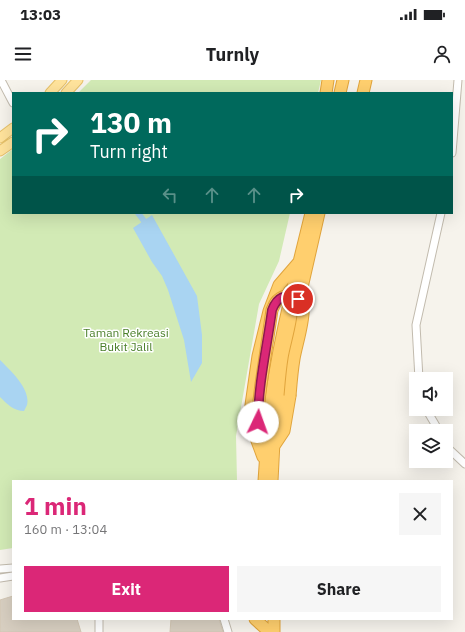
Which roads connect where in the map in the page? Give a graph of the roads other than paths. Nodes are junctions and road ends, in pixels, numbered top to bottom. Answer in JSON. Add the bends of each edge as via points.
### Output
{"nodes":[{"id":1,"x":1,"y":80,"type":"edge"},
{"id":2,"x":62,"y":80,"type":"edge"},
{"id":3,"x":78,"y":80,"type":"edge"},
{"id":4,"x":328,"y":80,"type":"edge"},
{"id":5,"x":343,"y":80,"type":"edge"},
{"id":6,"x":351,"y":80,"type":"edge"},
{"id":7,"x":366,"y":80,"type":"edge"},
{"id":8,"x":458,"y":80,"type":"edge"},
{"id":9,"x":51,"y":92,"type":"edge"},
{"id":10,"x":67,"y":92,"type":"edge"},
{"id":11,"x":326,"y":92,"type":"edge"},
{"id":12,"x":340,"y":92,"type":"edge"},
{"id":13,"x":348,"y":92,"type":"edge"},
{"id":14,"x":363,"y":92,"type":"edge"},
{"id":15,"x":11,"y":96,"type":"edge"},
{"id":16,"x":12,"y":129,"type":"edge"},
{"id":17,"x":0,"y":138,"type":"edge"},
{"id":18,"x":453,"y":141,"type":"edge"},
{"id":19,"x":12,"y":143,"type":"edge"},
{"id":20,"x":0,"y":151,"type":"edge"},
{"id":21,"x":317,"y":214,"type":"edge"},
{"id":22,"x":440,"y":214,"type":"edge"},
{"id":23,"x":299,"y":261,"type":"junction"},
{"id":24,"x":418,"y":372,"type":"edge"},
{"id":25,"x":254,"y":432,"type":"junction"},
{"id":26,"x":273,"y":448,"type":"junction"},
{"id":27,"x":453,"y":452,"type":"edge"},
{"id":28,"x":264,"y":462,"type":"junction"},
{"id":29,"x":465,"y":464,"type":"edge"},
{"id":30,"x":264,"y":480,"type":"edge"},
{"id":31,"x":272,"y":480,"type":"edge"},
{"id":32,"x":12,"y":568,"type":"edge"},
{"id":33,"x":0,"y":569,"type":"edge"},
{"id":34,"x":12,"y":576,"type":"edge"},
{"id":35,"x":0,"y":578,"type":"edge"},
{"id":36,"x":99,"y":620,"type":"edge"},
{"id":37,"x":224,"y":620,"type":"edge"},
{"id":38,"x":257,"y":620,"type":"edge"},
{"id":39,"x":271,"y":628,"type":"edge"},
{"id":40,"x":99,"y":632,"type":"edge"},
{"id":41,"x":228,"y":632,"type":"edge"}],
"edges":[{"from":1,"to":15,"type":"street"},
{"from":2,"to":9,"type":"main road"},
{"from":3,"to":10,"type":"main road"},
{"from":4,"to":11,"type":"highway"},
{"from":5,"to":12,"type":"highway"},
{"from":6,"to":13,"type":"highway"},
{"from":7,"to":14,"type":"highway"},
{"from":8,"to":18,"type":"street"},
{"from":16,"to":17,"type":"main road"},
{"from":19,"to":20,"type":"main road"},
{"from":21,"to":23,"type":"highway"},
{"from":21,"to":26,"type":"highway","via":[[285,362]]},
{"from":22,"to":24,"type":"street","via":[[416,325]]},
{"from":23,"to":25,"type":"highway","via":[[279,286],[265,324],[251,405],[250,422]]},
{"from":23,"to":28,"type":"highway","via":[[277,359]]},
{"from":25,"to":26,"type":"highway","bridge":true,"via":[[258,422],[272,310],[278,300],[288,296],[301,302],[302,321],[284,431]]},
{"from":25,"to":28,"type":"highway"},
{"from":26,"to":31,"type":"highway"},
{"from":27,"to":29,"type":"street"},
{"from":28,"to":30,"type":"highway"},
{"from":32,"to":33,"type":"street"},
{"from":34,"to":35,"type":"street"},
{"from":36,"to":40,"type":"street"},
{"from":37,"to":41,"type":"street"},
{"from":38,"to":39,"type":"highway"}]}
